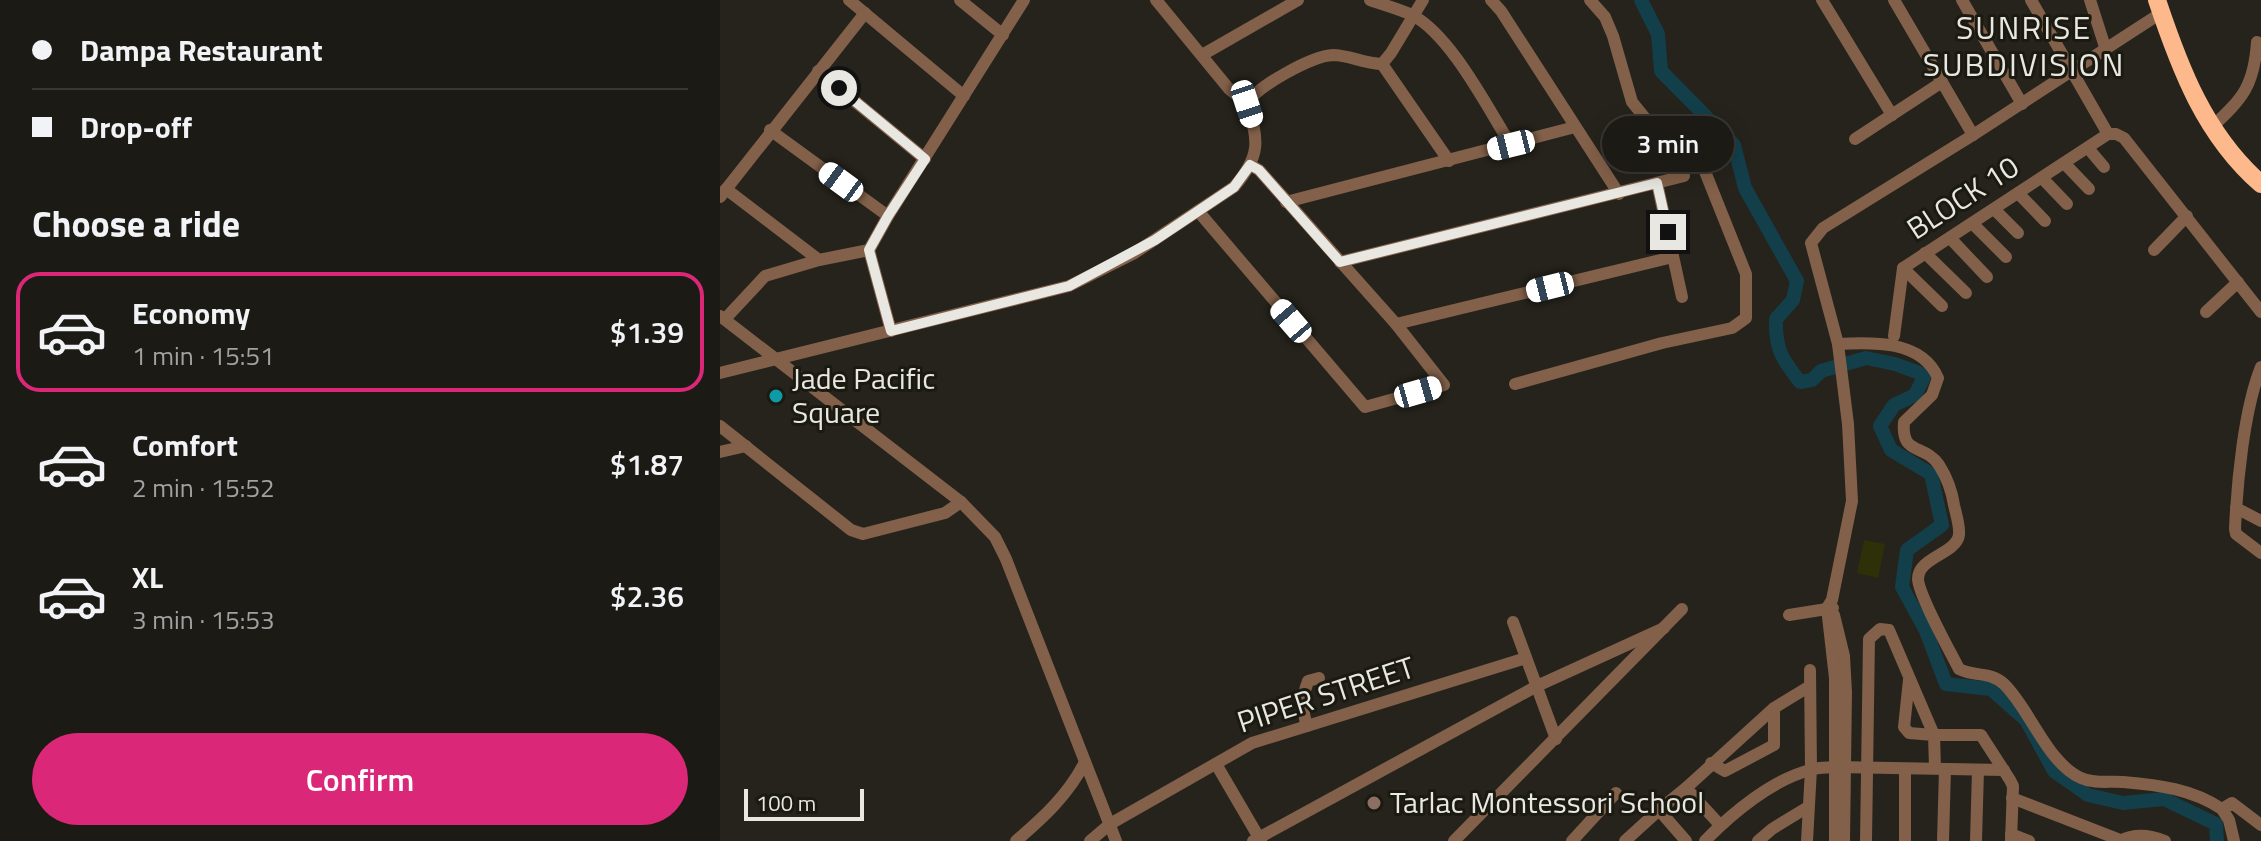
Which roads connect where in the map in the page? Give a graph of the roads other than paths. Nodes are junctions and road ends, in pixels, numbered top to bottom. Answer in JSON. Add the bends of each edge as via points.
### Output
{"nodes":[{"id":1,"x":849,"y":0,"type":"edge"},
{"id":2,"x":960,"y":0,"type":"edge"},
{"id":3,"x":1024,"y":0,"type":"edge"},
{"id":4,"x":1298,"y":0,"type":"edge"},
{"id":5,"x":1370,"y":0,"type":"edge"},
{"id":6,"x":1423,"y":0,"type":"edge"},
{"id":7,"x":1491,"y":0,"type":"edge"},
{"id":8,"x":1590,"y":0,"type":"edge"},
{"id":9,"x":1822,"y":0,"type":"edge"},
{"id":10,"x":1894,"y":0,"type":"edge"},
{"id":11,"x":1962,"y":0,"type":"edge"},
{"id":12,"x":2031,"y":0,"type":"edge"},
{"id":13,"x":2090,"y":0,"type":"edge"},
{"id":14,"x":1162,"y":2,"type":"edge"},
{"id":15,"x":2159,"y":6,"type":"edge"},
{"id":16,"x":865,"y":13,"type":"junction"},
{"id":17,"x":1413,"y":16,"type":"junction"},
{"id":18,"x":1003,"y":35,"type":"junction"},
{"id":19,"x":2257,"y":42,"type":"dead end"},
{"id":20,"x":2106,"y":50,"type":"junction"},
{"id":21,"x":1202,"y":55,"type":"junction"},
{"id":22,"x":1382,"y":64,"type":"junction"},
{"id":23,"x":818,"y":71,"type":"junction"},
{"id":24,"x":2071,"y":71,"type":"junction"},
{"id":25,"x":1942,"y":82,"type":"junction"},
{"id":26,"x":964,"y":96,"type":"junction"},
{"id":27,"x":1247,"y":104,"type":"junction"},
{"id":28,"x":2022,"y":104,"type":"junction"},
{"id":29,"x":1892,"y":115,"type":"junction"},
{"id":30,"x":1575,"y":127,"type":"junction"},
{"id":31,"x":2212,"y":127,"type":"junction"},
{"id":32,"x":770,"y":130,"type":"junction"},
{"id":33,"x":2108,"y":134,"type":"junction"},
{"id":34,"x":1973,"y":135,"type":"junction"},
{"id":35,"x":1855,"y":139,"type":"dead end"},
{"id":36,"x":1511,"y":145,"type":"junction"},
{"id":37,"x":2088,"y":148,"type":"junction"},
{"id":38,"x":925,"y":159,"type":"junction"},
{"id":39,"x":1449,"y":161,"type":"junction"},
{"id":40,"x":2065,"y":164,"type":"junction"},
{"id":41,"x":1250,"y":165,"type":"junction"},
{"id":42,"x":2104,"y":167,"type":"dead end"},
{"id":43,"x":1684,"y":176,"type":"dead end"},
{"id":44,"x":2042,"y":178,"type":"junction"},
{"id":45,"x":1657,"y":183,"type":"junction"},
{"id":46,"x":2261,"y":184,"type":"edge"},
{"id":47,"x":2089,"y":189,"type":"dead end"},
{"id":48,"x":723,"y":193,"type":"edge"},
{"id":49,"x":2018,"y":193,"type":"junction"},
{"id":50,"x":1619,"y":194,"type":"junction"},
{"id":51,"x":1286,"y":202,"type":"junction"},
{"id":52,"x":2067,"y":204,"type":"dead end"},
{"id":53,"x":1995,"y":210,"type":"junction"},
{"id":54,"x":1198,"y":211,"type":"junction"},
{"id":55,"x":888,"y":216,"type":"junction"},
{"id":56,"x":2187,"y":216,"type":"junction"},
{"id":57,"x":2045,"y":221,"type":"dead end"},
{"id":58,"x":1973,"y":224,"type":"junction"},
{"id":59,"x":2018,"y":233,"type":"dead end"},
{"id":60,"x":1950,"y":238,"type":"junction"},
{"id":61,"x":869,"y":250,"type":"junction"},
{"id":62,"x":2154,"y":250,"type":"dead end"},
{"id":63,"x":1925,"y":253,"type":"junction"},
{"id":64,"x":1673,"y":257,"type":"junction"},
{"id":65,"x":2006,"y":257,"type":"dead end"},
{"id":66,"x":819,"y":260,"type":"junction"},
{"id":67,"x":1340,"y":262,"type":"junction"},
{"id":68,"x":1903,"y":268,"type":"junction"},
{"id":69,"x":1987,"y":277,"type":"dead end"},
{"id":70,"x":2238,"y":282,"type":"junction"},
{"id":71,"x":1966,"y":293,"type":"dead end"},
{"id":72,"x":1682,"y":297,"type":"dead end"},
{"id":73,"x":1942,"y":306,"type":"dead end"},
{"id":74,"x":2206,"y":312,"type":"dead end"},
{"id":75,"x":2261,"y":312,"type":"edge"},
{"id":76,"x":722,"y":318,"type":"edge"},
{"id":77,"x":1396,"y":324,"type":"junction"},
{"id":78,"x":891,"y":331,"type":"junction"},
{"id":79,"x":1894,"y":336,"type":"dead end"},
{"id":80,"x":1838,"y":347,"type":"junction"},
{"id":81,"x":776,"y":360,"type":"junction"},
{"id":82,"x":2261,"y":367,"type":"edge"},
{"id":83,"x":720,"y":373,"type":"edge"},
{"id":84,"x":1515,"y":384,"type":"dead end"},
{"id":85,"x":2258,"y":386,"type":"edge"},
{"id":86,"x":720,"y":426,"type":"edge"},
{"id":87,"x":746,"y":446,"type":"junction"},
{"id":88,"x":720,"y":452,"type":"edge"},
{"id":89,"x":961,"y":502,"type":"junction"},
{"id":90,"x":2236,"y":508,"type":"junction"},
{"id":91,"x":2261,"y":521,"type":"edge"},
{"id":92,"x":2261,"y":553,"type":"edge"},
{"id":93,"x":1830,"y":605,"type":"junction"},
{"id":94,"x":1682,"y":609,"type":"dead end"},
{"id":95,"x":1789,"y":615,"type":"dead end"},
{"id":96,"x":1513,"y":622,"type":"dead end"},
{"id":97,"x":1664,"y":628,"type":"junction"},
{"id":98,"x":1526,"y":658,"type":"junction"},
{"id":99,"x":1810,"y":670,"type":"dead end"},
{"id":100,"x":1909,"y":677,"type":"junction"},
{"id":101,"x":1319,"y":678,"type":"dead end"},
{"id":102,"x":1537,"y":686,"type":"junction"},
{"id":103,"x":1810,"y":686,"type":"junction"},
{"id":104,"x":1774,"y":708,"type":"junction"},
{"id":105,"x":1307,"y":726,"type":"junction"},
{"id":106,"x":1934,"y":735,"type":"junction"},
{"id":107,"x":1556,"y":739,"type":"junction"},
{"id":108,"x":1085,"y":762,"type":"junction"},
{"id":109,"x":1711,"y":763,"type":"junction"},
{"id":110,"x":1216,"y":764,"type":"junction"},
{"id":111,"x":1841,"y":768,"type":"junction"},
{"id":112,"x":1940,"y":768,"type":"junction"},
{"id":113,"x":1811,"y":769,"type":"junction"},
{"id":114,"x":1867,"y":769,"type":"junction"},
{"id":115,"x":1905,"y":770,"type":"junction"},
{"id":116,"x":1978,"y":770,"type":"junction"},
{"id":117,"x":2004,"y":770,"type":"junction"},
{"id":118,"x":1686,"y":788,"type":"junction"},
{"id":119,"x":1616,"y":793,"type":"dead end"},
{"id":120,"x":2012,"y":798,"type":"junction"},
{"id":121,"x":1808,"y":807,"type":"junction"},
{"id":122,"x":2222,"y":809,"type":"junction"},
{"id":123,"x":1659,"y":810,"type":"junction"},
{"id":124,"x":1110,"y":824,"type":"junction"},
{"id":125,"x":1720,"y":825,"type":"junction"},
{"id":126,"x":2261,"y":825,"type":"edge"},
{"id":127,"x":2011,"y":838,"type":"edge"},
{"id":128,"x":1632,"y":839,"type":"edge"},
{"id":129,"x":1258,"y":840,"type":"edge"},
{"id":130,"x":2122,"y":840,"type":"edge"},
{"id":131,"x":1016,"y":841,"type":"edge"},
{"id":132,"x":1090,"y":841,"type":"edge"},
{"id":133,"x":1116,"y":841,"type":"edge"},
{"id":134,"x":1454,"y":841,"type":"edge"},
{"id":135,"x":1572,"y":841,"type":"edge"},
{"id":136,"x":1686,"y":841,"type":"edge"},
{"id":137,"x":1705,"y":841,"type":"edge"},
{"id":138,"x":1758,"y":841,"type":"edge"},
{"id":139,"x":1807,"y":841,"type":"edge"},
{"id":140,"x":1835,"y":841,"type":"edge"},
{"id":141,"x":1844,"y":841,"type":"edge"},
{"id":142,"x":1866,"y":841,"type":"edge"},
{"id":143,"x":1905,"y":841,"type":"edge"},
{"id":144,"x":1943,"y":841,"type":"edge"},
{"id":145,"x":1976,"y":841,"type":"edge"},
{"id":146,"x":2029,"y":841,"type":"edge"},
{"id":147,"x":2165,"y":841,"type":"edge"},
{"id":148,"x":2234,"y":841,"type":"edge"}],
"edges":[{"from":1,"to":16,"type":"street"},
{"from":2,"to":18,"type":"street"},
{"from":3,"to":18,"type":"street"},
{"from":4,"to":21,"type":"street"},
{"from":5,"to":17,"type":"street"},
{"from":6,"to":17,"type":"street"},
{"from":7,"to":30,"type":"street"},
{"from":8,"to":84,"type":"street","via":[[1613,36],[1632,102],[1704,169],[1746,274],[1746,318],[1732,328]]},
{"from":9,"to":29,"type":"street"},
{"from":10,"to":25,"type":"street"},
{"from":11,"to":28,"type":"street"},
{"from":12,"to":24,"type":"street"},
{"from":13,"to":20,"type":"street"},
{"from":14,"to":21,"type":"street"},
{"from":15,"to":20,"type":"street"},
{"from":15,"to":31,"type":"highway","via":[[2178,62]]},
{"from":16,"to":23,"type":"street"},
{"from":16,"to":26,"type":"street"},
{"from":17,"to":22,"type":"street"},
{"from":17,"to":36,"type":"street","via":[[1458,61]]},
{"from":18,"to":26,"type":"street"},
{"from":19,"to":31,"type":"street","via":[[2247,91]]},
{"from":20,"to":24,"type":"street"},
{"from":21,"to":27,"type":"street"},
{"from":22,"to":27,"type":"street","via":[[1333,55],[1321,58],[1256,92]]},
{"from":22,"to":39,"type":"street"},
{"from":23,"to":32,"type":"street"},
{"from":23,"to":38,"type":"street"},
{"from":24,"to":28,"type":"street"},
{"from":24,"to":33,"type":"street"},
{"from":25,"to":29,"type":"street"},
{"from":25,"to":34,"type":"street"},
{"from":26,"to":38,"type":"street"},
{"from":27,"to":41,"type":"street","via":[[1257,133]]},
{"from":28,"to":34,"type":"street"},
{"from":29,"to":35,"type":"street"},
{"from":30,"to":36,"type":"street"},
{"from":30,"to":50,"type":"street"},
{"from":31,"to":46,"type":"highway"},
{"from":32,"to":48,"type":"street"},
{"from":32,"to":55,"type":"street"},
{"from":33,"to":37,"type":"street","name":"BLOCK 10"},
{"from":33,"to":56,"type":"street","via":[[2124,138]]},
{"from":34,"to":80,"type":"street","via":[[1823,228],[1811,243]]},
{"from":36,"to":39,"type":"street"},
{"from":37,"to":40,"type":"street","name":"BLOCK 10"},
{"from":37,"to":42,"type":"street"},
{"from":38,"to":55,"type":"street"},
{"from":39,"to":51,"type":"street"},
{"from":40,"to":44,"type":"street","name":"BLOCK 10"},
{"from":40,"to":47,"type":"street"},
{"from":41,"to":51,"type":"street"},
{"from":41,"to":54,"type":"street","via":[[1234,187]]},
{"from":43,"to":45,"type":"street"},
{"from":44,"to":49,"type":"street","name":"BLOCK 10"},
{"from":44,"to":52,"type":"street"},
{"from":45,"to":50,"type":"street"},
{"from":45,"to":64,"type":"street"},
{"from":48,"to":66,"type":"street"},
{"from":49,"to":53,"type":"street","name":"BLOCK 10"},
{"from":49,"to":57,"type":"street"},
{"from":50,"to":67,"type":"street"},
{"from":51,"to":67,"type":"street"},
{"from":53,"to":58,"type":"street","name":"BLOCK 10"},
{"from":53,"to":59,"type":"street"},
{"from":54,"to":77,"type":"street","via":[[1365,407],[1444,385]]},
{"from":54,"to":78,"type":"street","via":[[1133,254],[1069,286]]},
{"from":55,"to":61,"type":"street"},
{"from":56,"to":62,"type":"street"},
{"from":56,"to":70,"type":"street"},
{"from":58,"to":60,"type":"street","name":"BLOCK 10"},
{"from":58,"to":65,"type":"street"},
{"from":60,"to":63,"type":"street","name":"BLOCK 10"},
{"from":60,"to":69,"type":"street"},
{"from":61,"to":66,"type":"street"},
{"from":61,"to":78,"type":"street"},
{"from":63,"to":68,"type":"street","name":"BLOCK 10"},
{"from":63,"to":71,"type":"street"},
{"from":64,"to":72,"type":"street"},
{"from":64,"to":77,"type":"street"},
{"from":66,"to":76,"type":"street","via":[[765,276]]},
{"from":67,"to":77,"type":"street"},
{"from":68,"to":73,"type":"street"},
{"from":68,"to":79,"type":"street","name":"BLOCK 10"},
{"from":70,"to":74,"type":"street"},
{"from":70,"to":75,"type":"street"},
{"from":76,"to":81,"type":"street"},
{"from":78,"to":81,"type":"street"},
{"from":80,"to":93,"type":"street","via":[[1852,501]]},
{"from":80,"to":122,"type":"street","via":[[1875,342],[1904,348],[1933,367],[1938,378],[1932,395],[1904,422],[1902,437],[1939,465],[1952,495],[1960,534],[1918,579],[1959,669],[1992,675],[2005,685],[2077,777],[2168,787],[2203,796]]},
{"from":81,"to":83,"type":"street"},
{"from":81,"to":89,"type":"street"},
{"from":82,"to":85,"type":"street"},
{"from":85,"to":90,"type":"street"},
{"from":86,"to":87,"type":"street"},
{"from":87,"to":88,"type":"street"},
{"from":87,"to":89,"type":"street","via":[[851,530],[863,534],[945,513]]},
{"from":89,"to":108,"type":"street","via":[[995,537],[1006,559]]},
{"from":90,"to":91,"type":"street"},
{"from":90,"to":92,"type":"street","via":[[2236,534]]},
{"from":93,"to":95,"type":"street"},
{"from":93,"to":111,"type":"street","via":[[1832,633],[1844,656]]},
{"from":94,"to":97,"type":"street"},
{"from":96,"to":98,"type":"street"},
{"from":97,"to":102,"type":"street"},
{"from":97,"to":107,"type":"street"},
{"from":98,"to":102,"type":"street"},
{"from":98,"to":105,"type":"street","name":"PIPER STREET"},
{"from":99,"to":103,"type":"street"},
{"from":100,"to":106,"type":"street"},
{"from":100,"to":106,"type":"street","via":[[1904,727],[1909,733]]},
{"from":100,"to":114,"type":"street","via":[[1889,630],[1880,629],[1869,639]]},
{"from":101,"to":105,"type":"street","via":[[1308,681],[1305,689]]},
{"from":102,"to":107,"type":"street"},
{"from":102,"to":129,"type":"street"},
{"from":103,"to":104,"type":"street"},
{"from":103,"to":113,"type":"street"},
{"from":104,"to":109,"type":"street"},
{"from":104,"to":109,"type":"street","via":[[1774,745],[1725,771]]},
{"from":105,"to":110,"type":"street","name":"PIPER STREET","via":[[1252,743]]},
{"from":106,"to":112,"type":"street"},
{"from":106,"to":117,"type":"street","via":[[1981,735]]},
{"from":107,"to":134,"type":"street"},
{"from":108,"to":124,"type":"street"},
{"from":108,"to":131,"type":"street","via":[[1060,801]]},
{"from":109,"to":118,"type":"street"},
{"from":110,"to":124,"type":"street","name":"PIPER STREET"},
{"from":110,"to":129,"type":"street"},
{"from":111,"to":113,"type":"street"},
{"from":111,"to":114,"type":"street"},
{"from":111,"to":140,"type":"street"},
{"from":111,"to":141,"type":"street"},
{"from":112,"to":115,"type":"street"},
{"from":112,"to":116,"type":"street"},
{"from":112,"to":144,"type":"street"},
{"from":113,"to":121,"type":"street"},
{"from":113,"to":125,"type":"street","via":[[1769,789]]},
{"from":114,"to":115,"type":"street"},
{"from":114,"to":142,"type":"street"},
{"from":115,"to":143,"type":"street"},
{"from":116,"to":117,"type":"street"},
{"from":116,"to":145,"type":"street"},
{"from":117,"to":120,"type":"street","via":[[2013,786]]},
{"from":118,"to":123,"type":"street"},
{"from":118,"to":125,"type":"street"},
{"from":119,"to":135,"type":"street"},
{"from":120,"to":127,"type":"street"},
{"from":120,"to":130,"type":"street"},
{"from":121,"to":138,"type":"street"},
{"from":121,"to":139,"type":"street"},
{"from":122,"to":126,"type":"street","via":[[2232,803]]},
{"from":122,"to":148,"type":"street"},
{"from":123,"to":128,"type":"street"},
{"from":123,"to":136,"type":"street"},
{"from":124,"to":132,"type":"street","name":"PIPER STREET"},
{"from":124,"to":133,"type":"street"},
{"from":125,"to":137,"type":"street"},
{"from":127,"to":146,"type":"street"},
{"from":130,"to":147,"type":"street","via":[[2151,835]]}]}
